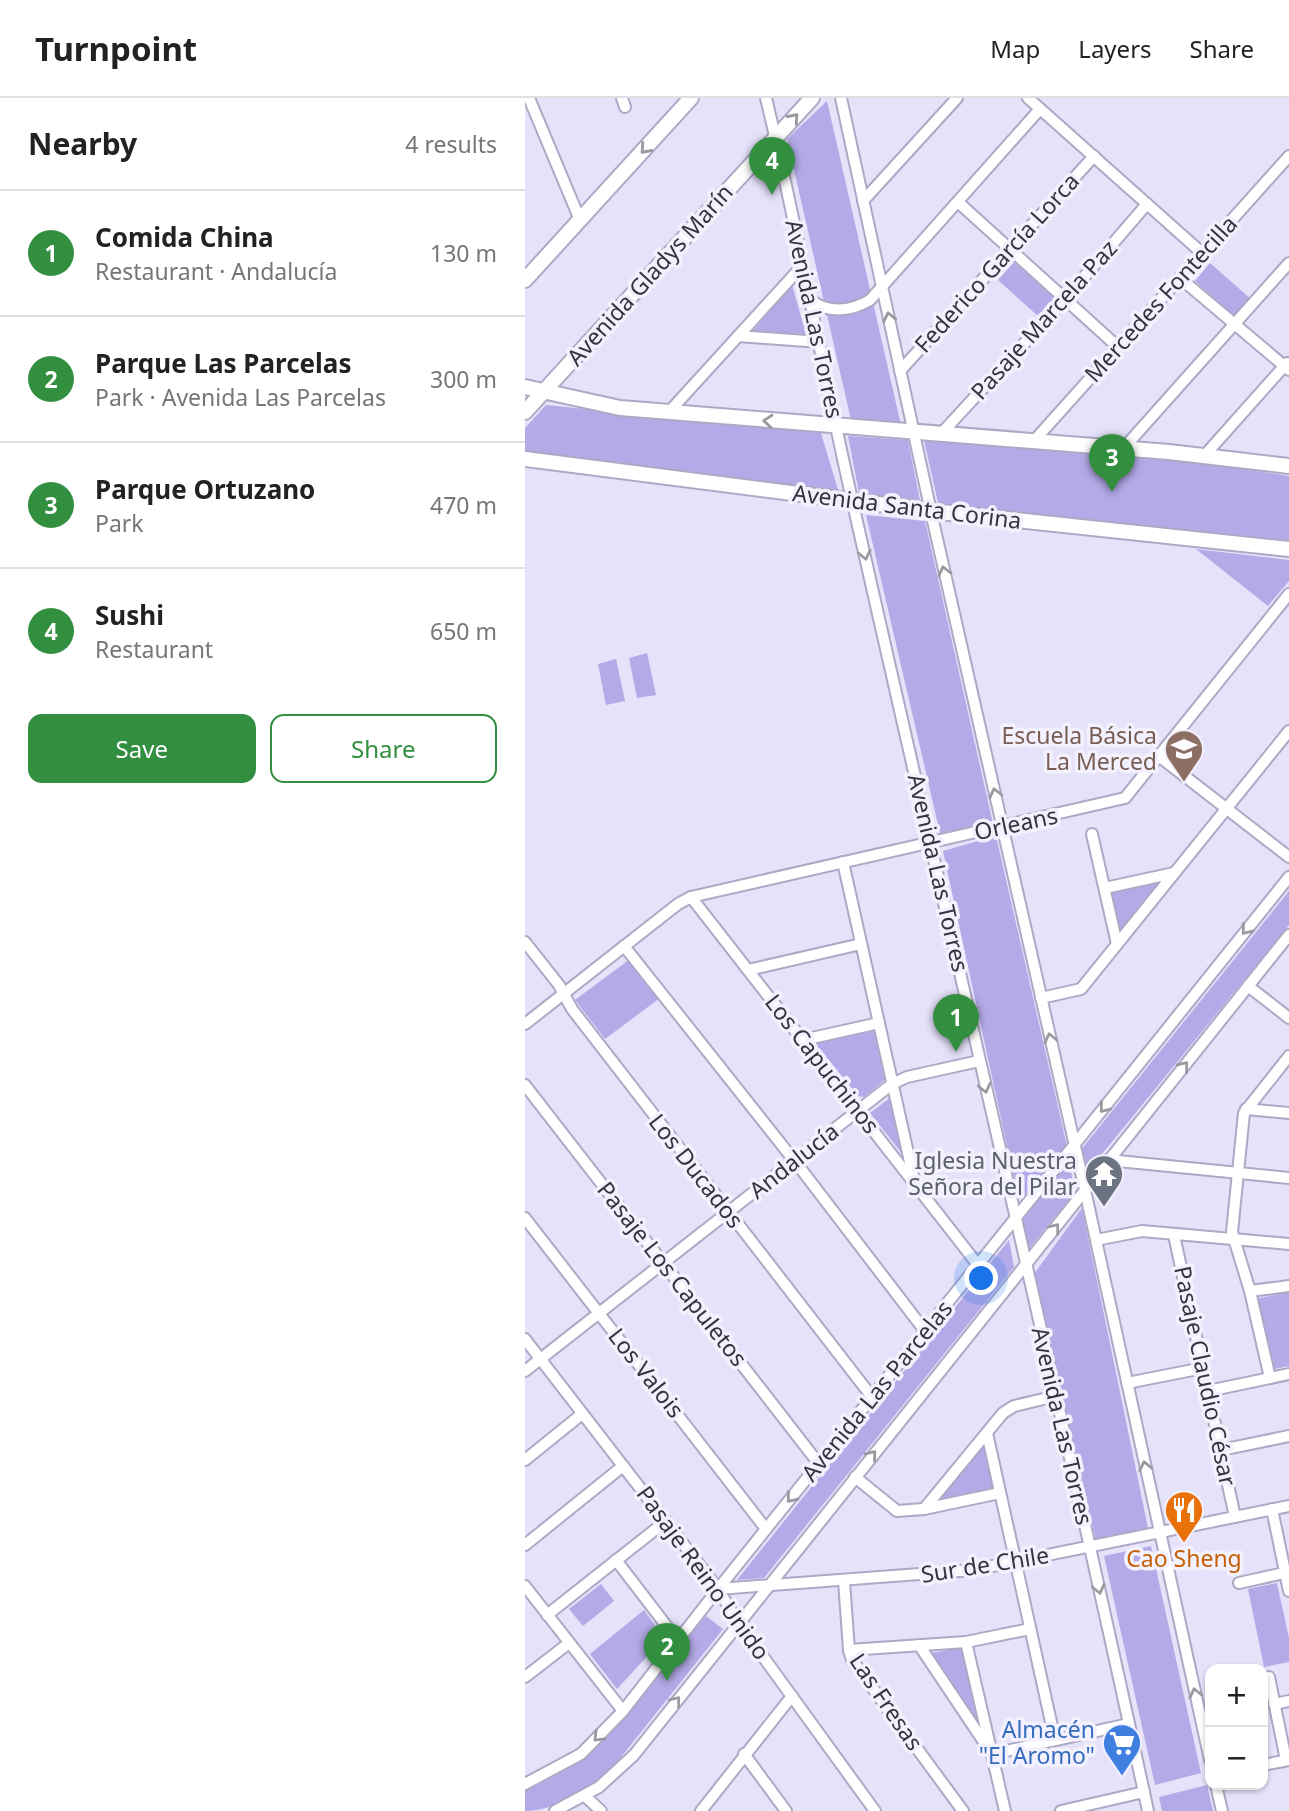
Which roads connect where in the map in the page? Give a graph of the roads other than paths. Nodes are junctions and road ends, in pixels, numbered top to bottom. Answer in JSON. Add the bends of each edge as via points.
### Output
{"nodes":[{"id":1,"x":529,"y":98,"type":"edge"},
{"id":2,"x":691,"y":98,"type":"edge"},
{"id":3,"x":766,"y":98,"type":"edge"},
{"id":4,"x":812,"y":98,"type":"edge"},
{"id":5,"x":841,"y":98,"type":"edge"},
{"id":6,"x":957,"y":98,"type":"edge"},
{"id":7,"x":1028,"y":98,"type":"edge"},
{"id":8,"x":1040,"y":109,"type":"junction"},
{"id":9,"x":775,"y":139,"type":"junction"},
{"id":10,"x":1094,"y":156,"type":"junction"},
{"id":11,"x":1289,"y":156,"type":"edge"},
{"id":12,"x":863,"y":201,"type":"junction"},
{"id":13,"x":958,"y":202,"type":"junction"},
{"id":14,"x":1147,"y":204,"type":"junction"},
{"id":15,"x":580,"y":220,"type":"junction"},
{"id":16,"x":1010,"y":249,"type":"junction"},
{"id":17,"x":1202,"y":253,"type":"junction"},
{"id":18,"x":1289,"y":263,"type":"edge"},
{"id":19,"x":803,"y":265,"type":"junction"},
{"id":20,"x":1180,"y":278,"type":"junction"},
{"id":21,"x":525,"y":280,"type":"edge"},
{"id":22,"x":882,"y":286,"type":"junction"},
{"id":23,"x":1065,"y":299,"type":"junction"},
{"id":24,"x":811,"y":300,"type":"junction"},
{"id":25,"x":1235,"y":324,"type":"junction"},
{"id":26,"x":738,"y":335,"type":"junction"},
{"id":27,"x":820,"y":342,"type":"junction"},
{"id":28,"x":1118,"y":346,"type":"junction"},
{"id":29,"x":1287,"y":366,"type":"edge"},
{"id":30,"x":900,"y":371,"type":"junction"},
{"id":31,"x":525,"y":387,"type":"edge"},
{"id":32,"x":545,"y":390,"type":"junction"},
{"id":33,"x":525,"y":412,"type":"edge"},
{"id":34,"x":668,"y":412,"type":"junction"},
{"id":35,"x":837,"y":426,"type":"junction"},
{"id":36,"x":914,"y":433,"type":"junction"},
{"id":37,"x":940,"y":435,"type":"junction"},
{"id":38,"x":1033,"y":442,"type":"junction"},
{"id":39,"x":1123,"y":449,"type":"junction"},
{"id":40,"x":1205,"y":455,"type":"junction"},
{"id":41,"x":525,"y":459,"type":"edge"},
{"id":42,"x":1288,"y":464,"type":"edge"},
{"id":43,"x":851,"y":495,"type":"junction"},
{"id":44,"x":929,"y":504,"type":"junction"},
{"id":45,"x":1289,"y":549,"type":"edge"},
{"id":46,"x":1289,"y":594,"type":"edge"},
{"id":47,"x":1289,"y":731,"type":"edge"},
{"id":48,"x":1160,"y":757,"type":"junction"},
{"id":49,"x":1227,"y":809,"type":"junction"},
{"id":50,"x":1002,"y":826,"type":"junction"},
{"id":51,"x":1092,"y":834,"type":"dead end"},
{"id":52,"x":932,"y":842,"type":"junction"},
{"id":53,"x":1289,"y":857,"type":"edge"},
{"id":54,"x":843,"y":862,"type":"junction"},
{"id":55,"x":1174,"y":873,"type":"junction"},
{"id":56,"x":1289,"y":877,"type":"edge"},
{"id":57,"x":1105,"y":888,"type":"junction"},
{"id":58,"x":691,"y":897,"type":"junction"},
{"id":59,"x":1289,"y":936,"type":"edge"},
{"id":60,"x":525,"y":942,"type":"edge"},
{"id":61,"x":861,"y":944,"type":"junction"},
{"id":62,"x":1117,"y":944,"type":"junction"},
{"id":63,"x":624,"y":946,"type":"junction"},
{"id":64,"x":748,"y":970,"type":"junction"},
{"id":65,"x":1248,"y":986,"type":"junction"},
{"id":66,"x":563,"y":994,"type":"junction"},
{"id":67,"x":1041,"y":998,"type":"junction"},
{"id":68,"x":1289,"y":1018,"type":"edge"},
{"id":69,"x":879,"y":1023,"type":"junction"},
{"id":70,"x":525,"y":1024,"type":"edge"},
{"id":71,"x":803,"y":1040,"type":"junction"},
{"id":72,"x":1289,"y":1056,"type":"edge"},
{"id":73,"x":979,"y":1061,"type":"junction"},
{"id":74,"x":892,"y":1084,"type":"junction"},
{"id":75,"x":525,"y":1085,"type":"edge"},
{"id":76,"x":1246,"y":1109,"type":"junction"},
{"id":77,"x":859,"y":1111,"type":"junction"},
{"id":78,"x":1289,"y":1113,"type":"edge"},
{"id":79,"x":1074,"y":1145,"type":"junction"},
{"id":80,"x":1108,"y":1160,"type":"junction"},
{"id":81,"x":795,"y":1161,"type":"junction"},
{"id":82,"x":1237,"y":1173,"type":"junction"},
{"id":83,"x":1289,"y":1178,"type":"edge"},
{"id":84,"x":915,"y":1183,"type":"junction"},
{"id":85,"x":1085,"y":1189,"type":"junction"},
{"id":86,"x":729,"y":1213,"type":"junction"},
{"id":87,"x":525,"y":1218,"type":"edge"},
{"id":88,"x":1015,"y":1218,"type":"junction"},
{"id":89,"x":1174,"y":1235,"type":"junction"},
{"id":90,"x":1235,"y":1239,"type":"junction"},
{"id":91,"x":1096,"y":1240,"type":"junction"},
{"id":92,"x":1289,"y":1244,"type":"edge"},
{"id":93,"x":663,"y":1264,"type":"junction"},
{"id":94,"x":978,"y":1265,"type":"junction"},
{"id":95,"x":1026,"y":1266,"type":"junction"},
{"id":96,"x":1289,"y":1286,"type":"edge"},
{"id":97,"x":1250,"y":1291,"type":"junction"},
{"id":98,"x":599,"y":1314,"type":"junction"},
{"id":99,"x":925,"y":1331,"type":"junction"},
{"id":100,"x":525,"y":1339,"type":"edge"},
{"id":101,"x":540,"y":1359,"type":"junction"},
{"id":102,"x":1203,"y":1368,"type":"junction"},
{"id":103,"x":525,"y":1371,"type":"edge"},
{"id":104,"x":1289,"y":1374,"type":"edge"},
{"id":105,"x":1270,"y":1378,"type":"junction"},
{"id":106,"x":1127,"y":1383,"type":"junction"},
{"id":107,"x":1208,"y":1391,"type":"junction"},
{"id":108,"x":1056,"y":1396,"type":"junction"},
{"id":109,"x":872,"y":1397,"type":"junction"},
{"id":110,"x":582,"y":1414,"type":"junction"},
{"id":111,"x":986,"y":1433,"type":"junction"},
{"id":112,"x":1289,"y":1436,"type":"edge"},
{"id":113,"x":1221,"y":1450,"type":"junction"},
{"id":114,"x":525,"y":1460,"type":"edge"},
{"id":115,"x":819,"y":1464,"type":"junction"},
{"id":116,"x":623,"y":1466,"type":"junction"},
{"id":117,"x":855,"y":1477,"type":"junction"},
{"id":118,"x":1000,"y":1493,"type":"junction"},
{"id":119,"x":1289,"y":1506,"type":"edge"},
{"id":120,"x":924,"y":1509,"type":"junction"},
{"id":121,"x":1272,"y":1509,"type":"junction"},
{"id":122,"x":1235,"y":1517,"type":"junction"},
{"id":123,"x":666,"y":1521,"type":"junction"},
{"id":124,"x":767,"y":1529,"type":"junction"},
{"id":125,"x":1159,"y":1533,"type":"junction"},
{"id":126,"x":525,"y":1545,"type":"edge"},
{"id":127,"x":1090,"y":1547,"type":"junction"},
{"id":128,"x":616,"y":1560,"type":"junction"},
{"id":129,"x":1015,"y":1562,"type":"junction"},
{"id":130,"x":1287,"y":1573,"type":"edge"},
{"id":131,"x":844,"y":1581,"type":"junction"},
{"id":132,"x":1238,"y":1583,"type":"dead end"},
{"id":133,"x":768,"y":1584,"type":"junction"},
{"id":134,"x":525,"y":1586,"type":"edge"},
{"id":135,"x":718,"y":1589,"type":"junction"},
{"id":136,"x":1289,"y":1591,"type":"edge"},
{"id":137,"x":548,"y":1615,"type":"junction"},
{"id":138,"x":738,"y":1622,"type":"junction"},
{"id":139,"x":1030,"y":1629,"type":"junction"},
{"id":140,"x":678,"y":1641,"type":"junction"},
{"id":141,"x":966,"y":1642,"type":"junction"},
{"id":142,"x":569,"y":1643,"type":"junction"},
{"id":143,"x":919,"y":1645,"type":"junction"},
{"id":144,"x":849,"y":1650,"type":"junction"},
{"id":145,"x":525,"y":1677,"type":"edge"},
{"id":146,"x":1269,"y":1677,"type":"dead end"},
{"id":147,"x":792,"y":1696,"type":"junction"},
{"id":148,"x":1289,"y":1701,"type":"edge"},
{"id":149,"x":1274,"y":1704,"type":"junction"},
{"id":150,"x":623,"y":1711,"type":"junction"},
{"id":151,"x":1129,"y":1724,"type":"junction"},
{"id":152,"x":1205,"y":1738,"type":"edge"},
{"id":153,"x":1055,"y":1740,"type":"junction"},
{"id":154,"x":744,"y":1754,"type":"junction"},
{"id":155,"x":992,"y":1754,"type":"junction"},
{"id":156,"x":1288,"y":1760,"type":"edge"},
{"id":157,"x":1268,"y":1764,"type":"edge"},
{"id":158,"x":525,"y":1784,"type":"edge"},
{"id":159,"x":1217,"y":1790,"type":"edge"},
{"id":160,"x":1144,"y":1792,"type":"junction"},
{"id":161,"x":585,"y":1796,"type":"junction"},
{"id":162,"x":1067,"y":1810,"type":"edge"},
{"id":163,"x":555,"y":1811,"type":"edge"},
{"id":164,"x":601,"y":1811,"type":"edge"},
{"id":165,"x":701,"y":1811,"type":"edge"},
{"id":166,"x":786,"y":1811,"type":"edge"},
{"id":167,"x":875,"y":1811,"type":"edge"},
{"id":168,"x":963,"y":1811,"type":"edge"},
{"id":169,"x":1005,"y":1811,"type":"edge"},
{"id":170,"x":1148,"y":1811,"type":"edge"},
{"id":171,"x":1222,"y":1811,"type":"edge"}],
"edges":[{"from":1,"to":15,"type":"street"},
{"from":2,"to":15,"type":"main road","one_way":true},
{"from":3,"to":9,"type":"street","name":"Avenida Las Torres"},
{"from":9,"to":4,"type":"main road","name":"Avenida Gladys Marín","one_way":true},
{"from":5,"to":12,"type":"street"},
{"from":6,"to":12,"type":"street"},
{"from":7,"to":8,"type":"street"},
{"from":8,"to":10,"type":"street"},
{"from":8,"to":13,"type":"street"},
{"from":9,"to":19,"type":"street","name":"Avenida Las Torres"},
{"from":9,"to":32,"type":"main road","name":"Avenida Gladys Marín"},
{"from":10,"to":14,"type":"street"},
{"from":10,"to":16,"type":"street","name":"Federico García Lorca"},
{"from":11,"to":17,"type":"street","name":"Mercedes Fontecilla"},
{"from":12,"to":22,"type":"street"},
{"from":13,"to":16,"type":"street"},
{"from":13,"to":22,"type":"street"},
{"from":14,"to":17,"type":"street"},
{"from":14,"to":23,"type":"street","name":"Pasaje Marcela Paz"},
{"from":15,"to":21,"type":"main road"},
{"from":16,"to":23,"type":"street"},
{"from":16,"to":30,"type":"street","name":"Federico García Lorca"},
{"from":17,"to":20,"type":"street","name":"Mercedes Fontecilla"},
{"from":18,"to":25,"type":"street"},
{"from":19,"to":24,"type":"street","name":"Avenida Las Torres"},
{"from":19,"to":26,"type":"street"},
{"from":20,"to":25,"type":"street"},
{"from":20,"to":28,"type":"street","name":"Mercedes Fontecilla"},
{"from":22,"to":24,"type":"street","via":[[865,303],[841,309],[825,309]]},
{"from":30,"to":22,"type":"street","one_way":true},
{"from":23,"to":28,"type":"street"},
{"from":23,"to":37,"type":"street","name":"Pasaje Marcela Paz"},
{"from":24,"to":27,"type":"street","name":"Avenida Las Torres"},
{"from":25,"to":29,"type":"street"},
{"from":25,"to":39,"type":"street"},
{"from":26,"to":27,"type":"street"},
{"from":26,"to":34,"type":"street"},
{"from":27,"to":35,"type":"street","name":"Avenida Las Torres"},
{"from":28,"to":38,"type":"street","name":"Mercedes Fontecilla"},
{"from":29,"to":40,"type":"street"},
{"from":30,"to":36,"type":"street"},
{"from":31,"to":32,"type":"main road"},
{"from":32,"to":33,"type":"main road","name":"Avenida Gladys Marín"},
{"from":32,"to":34,"type":"main road","via":[[604,405]]},
{"from":35,"to":34,"type":"main road","one_way":true},
{"from":35,"to":36,"type":"main road"},
{"from":35,"to":43,"type":"street","name":"Avenida Las Torres"},
{"from":36,"to":37,"type":"main road"},
{"from":36,"to":44,"type":"street"},
{"from":37,"to":38,"type":"main road"},
{"from":38,"to":39,"type":"main road"},
{"from":39,"to":40,"type":"main road"},
{"from":40,"to":42,"type":"main road"},
{"from":41,"to":43,"type":"main road","name":"Avenida Santa Corina"},
{"from":43,"to":44,"type":"main road","name":"Avenida Santa Corina"},
{"from":43,"to":52,"type":"street","name":"Avenida Las Torres","one_way":true},
{"from":44,"to":45,"type":"main road","name":"Avenida Santa Corina"},
{"from":50,"to":44,"type":"street","one_way":true},
{"from":46,"to":48,"type":"street","name":"Orleans"},
{"from":47,"to":49,"type":"street"},
{"from":48,"to":49,"type":"street"},
{"from":48,"to":50,"type":"street","name":"Orleans","via":[[1122,800]]},
{"from":49,"to":53,"type":"street"},
{"from":49,"to":55,"type":"street"},
{"from":50,"to":52,"type":"street","name":"Orleans"},
{"from":50,"to":67,"type":"street"},
{"from":51,"to":57,"type":"street"},
{"from":52,"to":54,"type":"street","name":"Orleans"},
{"from":52,"to":73,"type":"street","name":"Avenida Las Torres"},
{"from":54,"to":58,"type":"street","name":"Orleans"},
{"from":54,"to":61,"type":"street"},
{"from":55,"to":57,"type":"street"},
{"from":55,"to":62,"type":"street"},
{"from":56,"to":79,"type":"street","name":"Avenida Las Parcelas","one_way":true},
{"from":57,"to":62,"type":"street"},
{"from":58,"to":63,"type":"street","name":"Orleans"},
{"from":58,"to":64,"type":"street","name":"Los Capuchinos"},
{"from":59,"to":65,"type":"street","name":"Avenida Las Parcelas"},
{"from":60,"to":66,"type":"street","name":"Los Ducados"},
{"from":61,"to":64,"type":"street"},
{"from":61,"to":69,"type":"street"},
{"from":62,"to":67,"type":"street","via":[[1081,989]]},
{"from":63,"to":66,"type":"street","name":"Orleans"},
{"from":63,"to":81,"type":"street"},
{"from":64,"to":71,"type":"street","name":"Los Capuchinos"},
{"from":65,"to":68,"type":"street"},
{"from":80,"to":65,"type":"street","name":"Avenida Las Parcelas","one_way":true},
{"from":66,"to":70,"type":"street","name":"Orleans"},
{"from":66,"to":86,"type":"street","name":"Los Ducados"},
{"from":79,"to":67,"type":"street","one_way":true},
{"from":69,"to":71,"type":"street"},
{"from":69,"to":74,"type":"street"},
{"from":71,"to":77,"type":"street","name":"Los Capuchinos"},
{"from":72,"to":76,"type":"street"},
{"from":73,"to":74,"type":"street","name":"Andalucía"},
{"from":73,"to":88,"type":"street","name":"Avenida Las Torres","one_way":true},
{"from":74,"to":77,"type":"street","name":"Andalucía"},
{"from":74,"to":84,"type":"street"},
{"from":75,"to":93,"type":"street","name":"Pasaje Los Capuletos"},
{"from":76,"to":78,"type":"street"},
{"from":76,"to":82,"type":"street"},
{"from":77,"to":81,"type":"street","name":"Andalucía"},
{"from":77,"to":84,"type":"street","name":"Los Capuchinos"},
{"from":79,"to":85,"type":"street"},
{"from":79,"to":88,"type":"street","name":"Avenida Las Parcelas"},
{"from":80,"to":82,"type":"street"},
{"from":80,"to":85,"type":"street","name":"Avenida Las Parcelas"},
{"from":81,"to":86,"type":"street","name":"Andalucía"},
{"from":81,"to":99,"type":"street"},
{"from":82,"to":83,"type":"street"},
{"from":82,"to":90,"type":"street"},
{"from":84,"to":94,"type":"street","name":"Los Capuchinos"},
{"from":85,"to":91,"type":"street"},
{"from":95,"to":85,"type":"street","name":"Avenida Las Parcelas","one_way":true},
{"from":86,"to":93,"type":"street","name":"Andalucía"},
{"from":86,"to":109,"type":"street","name":"Los Ducados"},
{"from":87,"to":98,"type":"street","name":"Los Valois"},
{"from":88,"to":94,"type":"street","name":"Avenida Las Parcelas"},
{"from":88,"to":95,"type":"street","name":"Avenida Las Torres"},
{"from":89,"to":90,"type":"street"},
{"from":89,"to":91,"type":"street","via":[[1132,1232]]},
{"from":89,"to":102,"type":"street","name":"Pasaje Claudio César"},
{"from":90,"to":92,"type":"street"},
{"from":90,"to":97,"type":"street"},
{"from":91,"to":106,"type":"street"},
{"from":93,"to":98,"type":"street","name":"Andalucía"},
{"from":93,"to":115,"type":"street","name":"Pasaje Los Capuletos"},
{"from":94,"to":99,"type":"street","name":"Avenida Las Parcelas"},
{"from":95,"to":108,"type":"street","name":"Avenida Las Torres"},
{"from":117,"to":95,"type":"street","name":"Avenida Las Parcelas","one_way":true},
{"from":96,"to":97,"type":"street"},
{"from":97,"to":105,"type":"street"},
{"from":98,"to":101,"type":"street","name":"Andalucía"},
{"from":98,"to":124,"type":"street","name":"Los Valois"},
{"from":99,"to":109,"type":"street","name":"Avenida Las Parcelas"},
{"from":100,"to":101,"type":"street","name":"Pasaje Reino Unido"},
{"from":101,"to":103,"type":"street","name":"Andalucía"},
{"from":101,"to":110,"type":"street","name":"Pasaje Reino Unido"},
{"from":102,"to":106,"type":"street"},
{"from":102,"to":107,"type":"street","name":"Pasaje Claudio César"},
{"from":104,"to":105,"type":"street"},
{"from":105,"to":107,"type":"street"},
{"from":125,"to":106,"type":"street","one_way":true},
{"from":107,"to":113,"type":"street","name":"Pasaje Claudio César"},
{"from":108,"to":111,"type":"street","via":[[1008,1409]]},
{"from":108,"to":127,"type":"street","name":"Avenida Las Torres"},
{"from":109,"to":115,"type":"street","name":"Avenida Las Parcelas"},
{"from":110,"to":114,"type":"street"},
{"from":110,"to":116,"type":"street","name":"Pasaje Reino Unido"},
{"from":111,"to":118,"type":"street"},
{"from":111,"to":120,"type":"street"},
{"from":112,"to":113,"type":"street"},
{"from":113,"to":122,"type":"street","name":"Pasaje Claudio César"},
{"from":115,"to":124,"type":"street","name":"Avenida Las Parcelas","one_way":true},
{"from":116,"to":123,"type":"street","name":"Pasaje Reino Unido"},
{"from":116,"to":126,"type":"street"},
{"from":117,"to":120,"type":"street","via":[[897,1511]]},
{"from":117,"to":133,"type":"street","name":"Avenida Las Parcelas"},
{"from":118,"to":120,"type":"street"},
{"from":118,"to":129,"type":"street"},
{"from":119,"to":121,"type":"street","name":"Sur de Chile"},
{"from":121,"to":122,"type":"street","name":"Sur de Chile"},
{"from":121,"to":130,"type":"street"},
{"from":122,"to":125,"type":"street","name":"Sur de Chile"},
{"from":123,"to":128,"type":"street"},
{"from":123,"to":135,"type":"street","name":"Pasaje Reino Unido"},
{"from":124,"to":135,"type":"street","name":"Avenida Las Parcelas"},
{"from":125,"to":127,"type":"street","name":"Sur de Chile"},
{"from":152,"to":125,"type":"street","one_way":true},
{"from":127,"to":129,"type":"street","name":"Sur de Chile"},
{"from":127,"to":151,"type":"street","name":"Avenida Las Torres","one_way":true},
{"from":128,"to":137,"type":"street"},
{"from":128,"to":140,"type":"street"},
{"from":129,"to":131,"type":"street","name":"Sur de Chile","via":[[953,1573]]},
{"from":129,"to":139,"type":"street"},
{"from":130,"to":132,"type":"street"},
{"from":130,"to":136,"type":"street"},
{"from":131,"to":133,"type":"street","name":"Sur de Chile"},
{"from":131,"to":144,"type":"street","name":"Las Fresas"},
{"from":133,"to":135,"type":"street","name":"Sur de Chile"},
{"from":133,"to":138,"type":"street","name":"Avenida Las Parcelas"},
{"from":134,"to":137,"type":"street"},
{"from":135,"to":138,"type":"street","name":"Pasaje Reino Unido"},
{"from":135,"to":140,"type":"street","name":"Avenida Las Parcelas"},
{"from":137,"to":142,"type":"street"},
{"from":138,"to":147,"type":"street","name":"Pasaje Reino Unido"},
{"from":161,"to":138,"type":"street","name":"Avenida Las Parcelas","one_way":true,"via":[[634,1755]]},
{"from":139,"to":141,"type":"street"},
{"from":139,"to":153,"type":"street"},
{"from":140,"to":150,"type":"street","name":"Avenida Las Parcelas"},
{"from":141,"to":143,"type":"street"},
{"from":141,"to":155,"type":"street"},
{"from":142,"to":145,"type":"street"},
{"from":142,"to":150,"type":"street"},
{"from":143,"to":144,"type":"street"},
{"from":143,"to":155,"type":"street"},
{"from":144,"to":168,"type":"street","name":"Las Fresas"},
{"from":146,"to":149,"type":"street"},
{"from":147,"to":154,"type":"street"},
{"from":147,"to":167,"type":"street","name":"Pasaje Reino Unido"},
{"from":148,"to":149,"type":"street"},
{"from":149,"to":156,"type":"street"},
{"from":150,"to":158,"type":"street","name":"Avenida Las Parcelas","one_way":true,"via":[[581,1754]]},
{"from":151,"to":153,"type":"street"},
{"from":151,"to":160,"type":"street","name":"Avenida Las Torres"},
{"from":153,"to":155,"type":"street"},
{"from":154,"to":165,"type":"street"},
{"from":154,"to":166,"type":"street"},
{"from":155,"to":169,"type":"street"},
{"from":156,"to":157,"type":"street"},
{"from":159,"to":171,"type":"street"},
{"from":160,"to":162,"type":"street"},
{"from":160,"to":170,"type":"street","name":"Avenida Las Torres"},
{"from":161,"to":163,"type":"street","name":"Avenida Las Parcelas"},
{"from":161,"to":164,"type":"street"}]}
